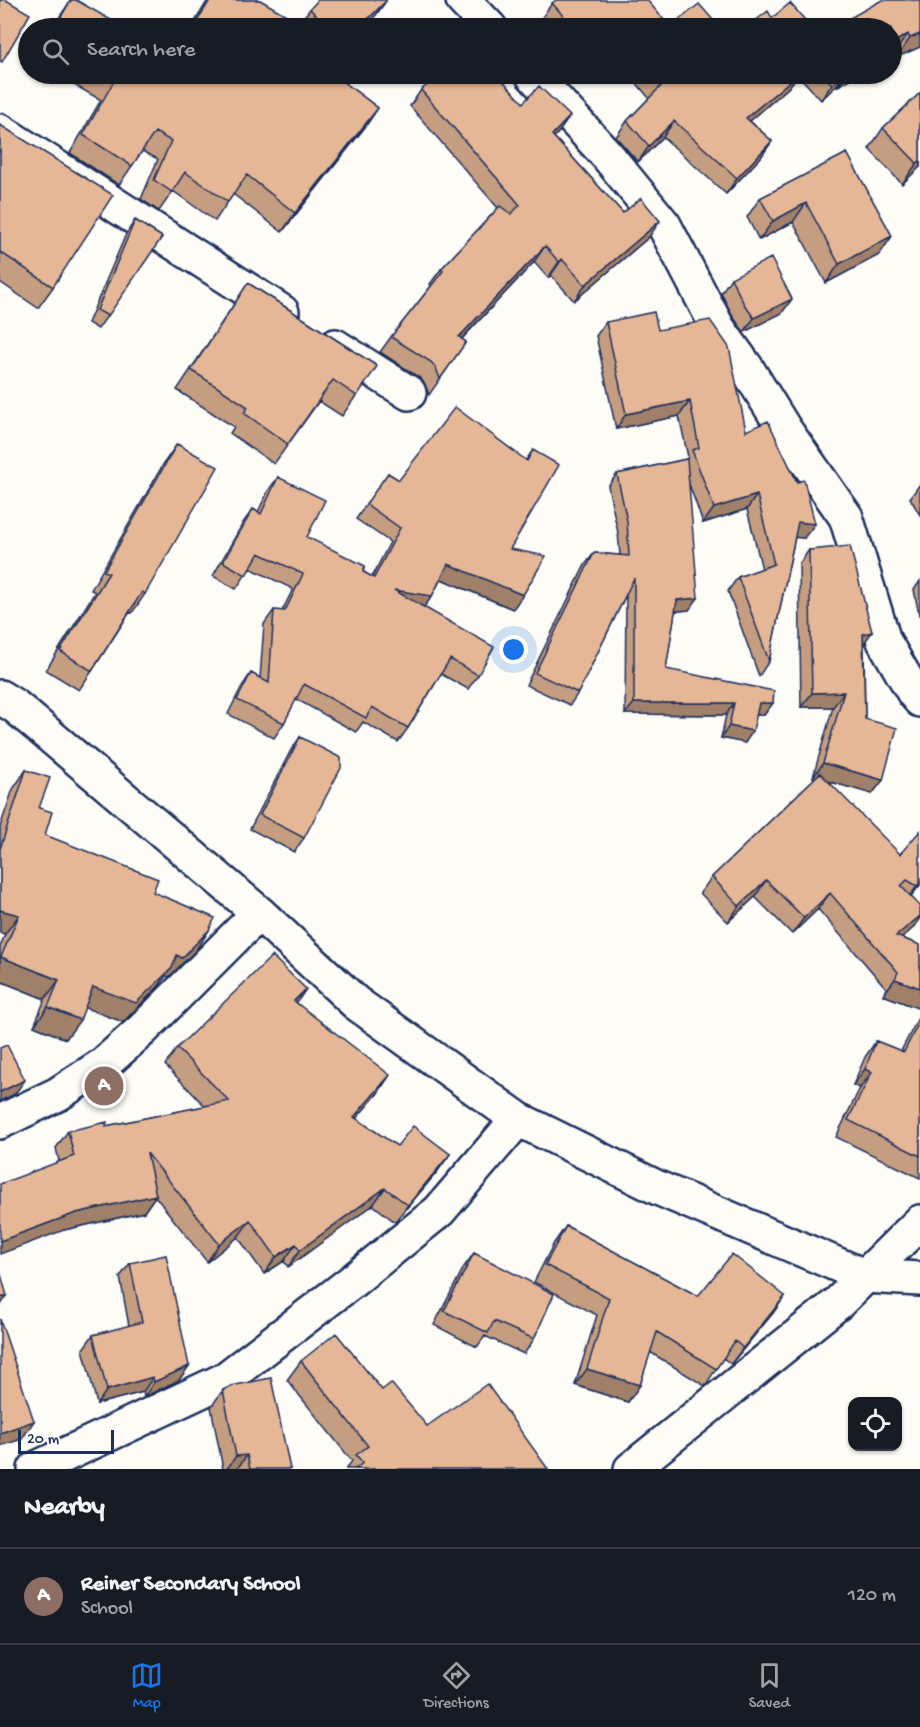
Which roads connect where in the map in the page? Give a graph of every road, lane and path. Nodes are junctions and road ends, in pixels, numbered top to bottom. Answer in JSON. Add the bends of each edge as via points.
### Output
{"nodes":[{"id":1,"x":463,"y":0,"type":"edge"},
{"id":2,"x":480,"y":18,"type":"edge"},
{"id":3,"x":541,"y":84,"type":"edge"},
{"id":4,"x":0,"y":131,"type":"edge"},
{"id":5,"x":409,"y":393,"type":"dead end"},
{"id":6,"x":0,"y":697,"type":"edge"},
{"id":7,"x":920,"y":700,"type":"edge"},
{"id":8,"x":259,"y":913,"type":"junction"},
{"id":9,"x":518,"y":1119,"type":"junction"},
{"id":10,"x":0,"y":1122,"type":"edge"},
{"id":11,"x":920,"y":1222,"type":"edge"},
{"id":12,"x":864,"y":1276,"type":"junction"},
{"id":13,"x":920,"y":1279,"type":"edge"},
{"id":14,"x":35,"y":1469,"type":"edge"},
{"id":15,"x":631,"y":1469,"type":"edge"}],
"edges":[{"from":1,"to":2,"type":"street"},
{"from":3,"to":7,"type":"street","via":[[664,225],[718,328],[846,517],[884,641]]},
{"from":4,"to":5,"type":"street"},
{"from":6,"to":8,"type":"street"},
{"from":8,"to":9,"type":"street","via":[[356,1003]]},
{"from":8,"to":10,"type":"street","via":[[104,1064],[57,1094]]},
{"from":9,"to":12,"type":"street","via":[[658,1188]]},
{"from":9,"to":14,"type":"street","via":[[439,1211],[224,1380]]},
{"from":11,"to":12,"type":"street"},
{"from":12,"to":13,"type":"street"},
{"from":12,"to":15,"type":"street","via":[[838,1303]]}]}
